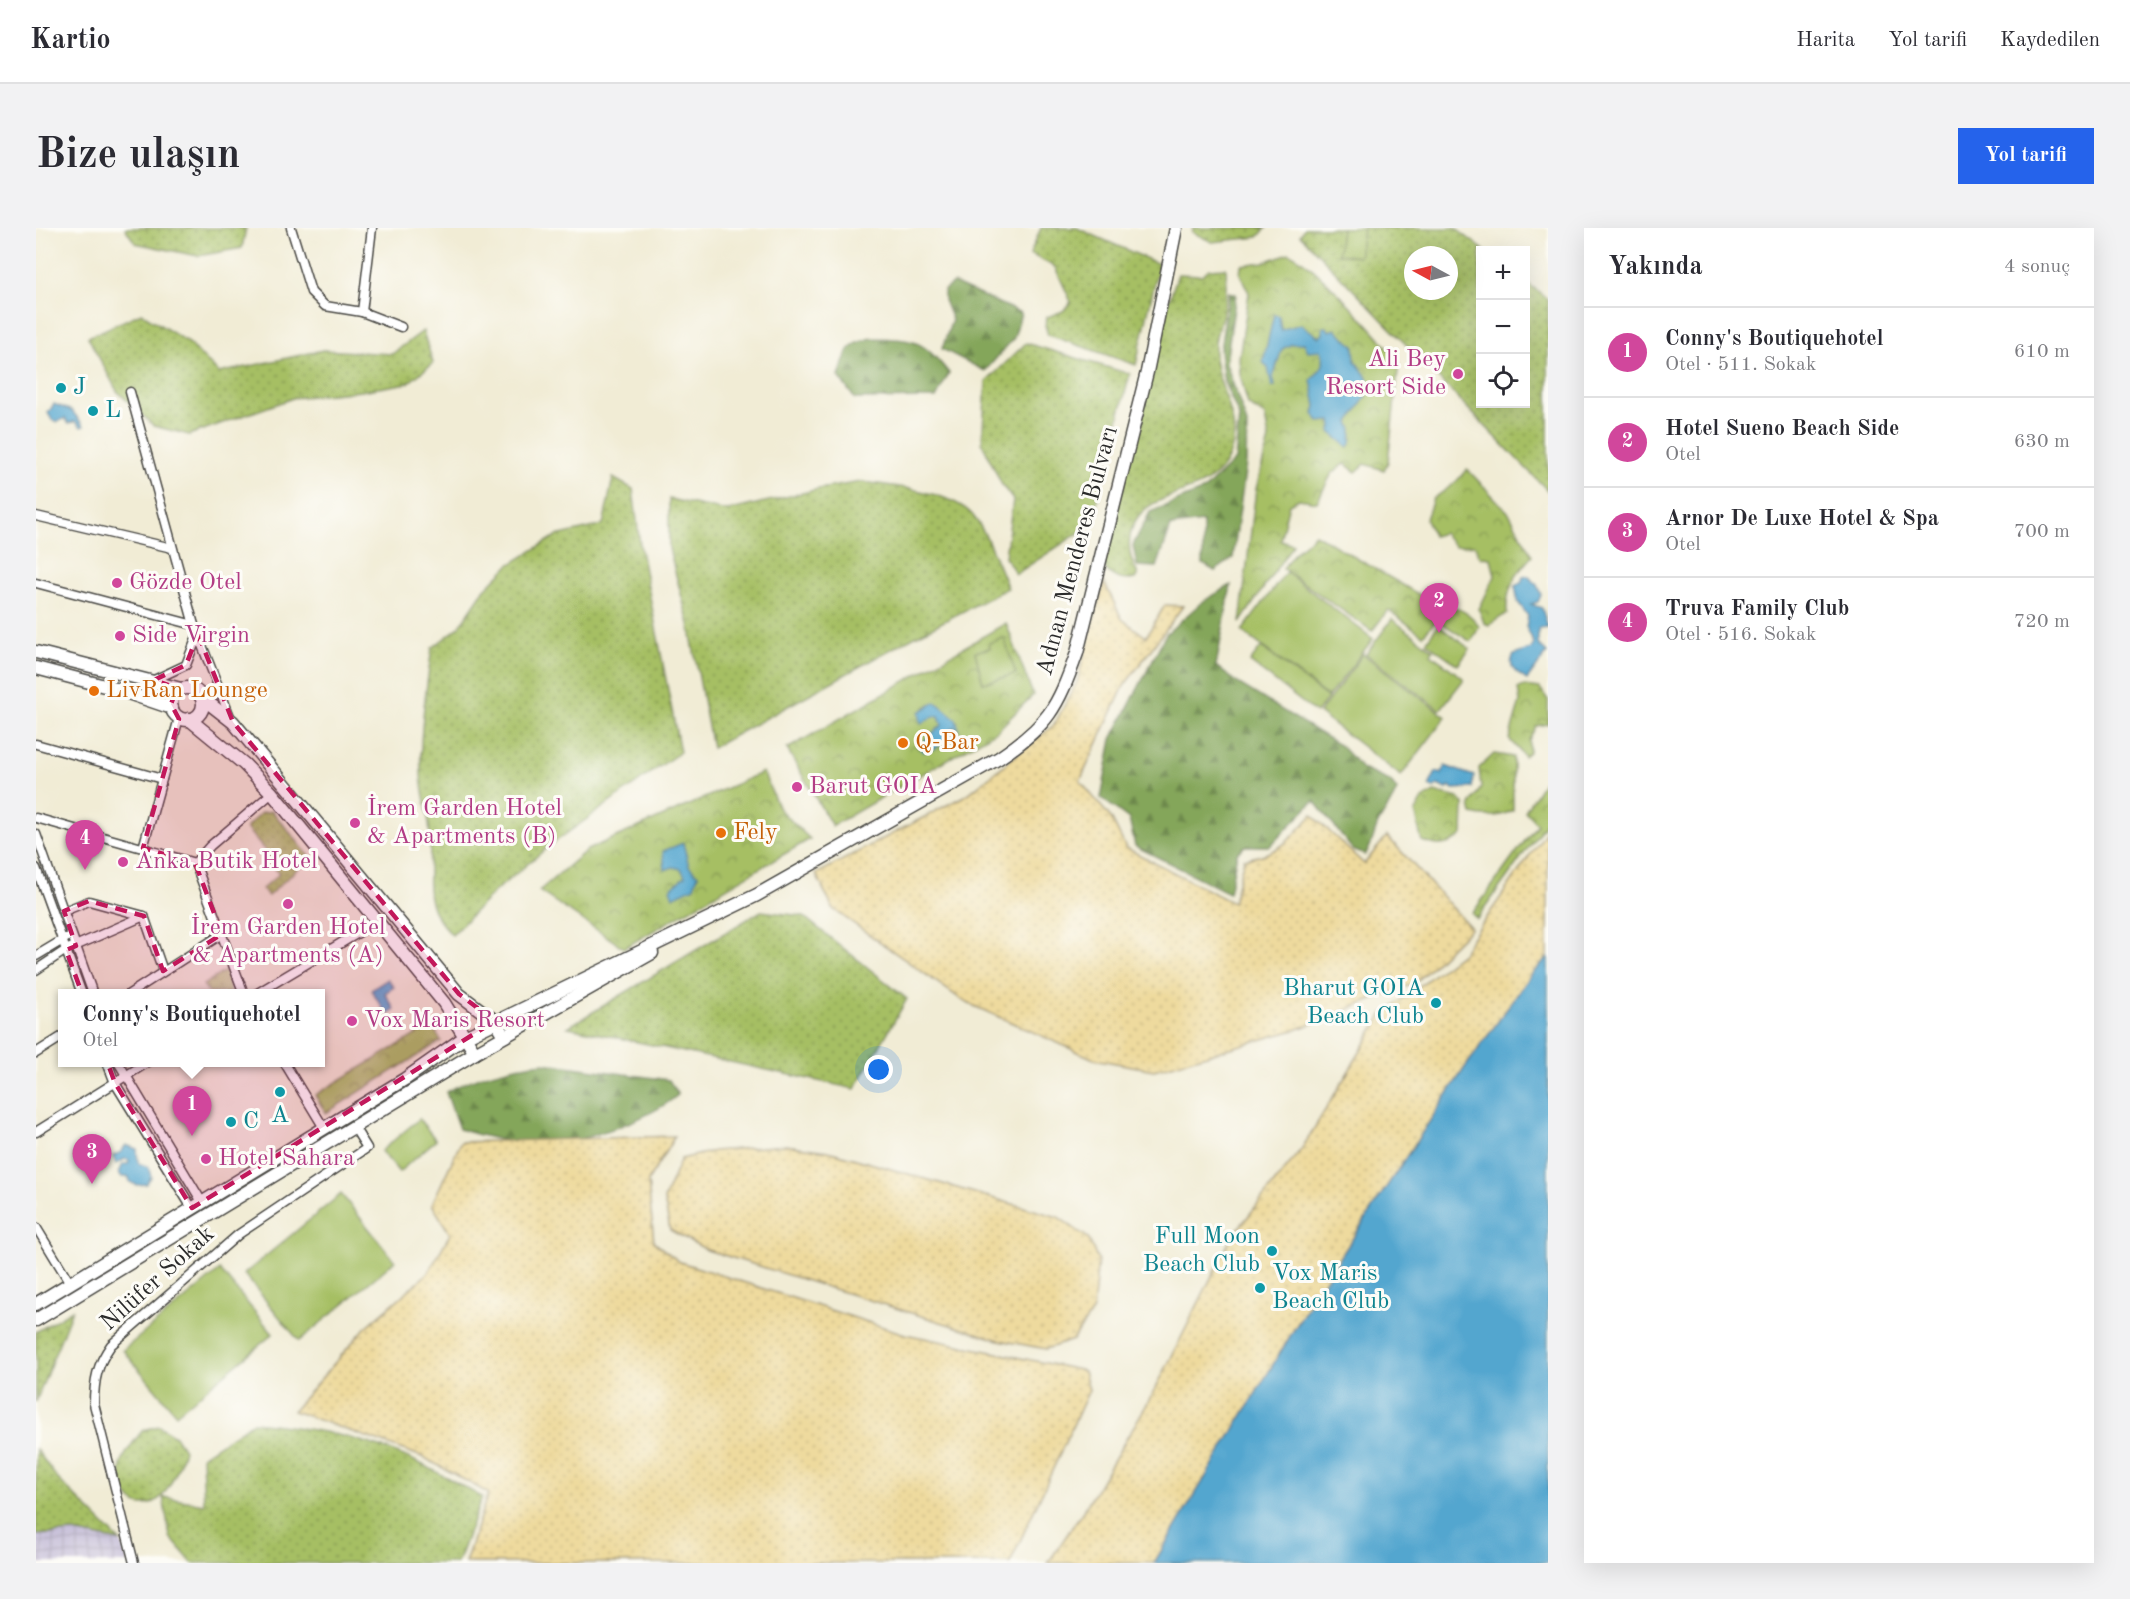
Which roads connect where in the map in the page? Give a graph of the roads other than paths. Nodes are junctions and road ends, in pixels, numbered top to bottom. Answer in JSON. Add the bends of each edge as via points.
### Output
{"nodes":[{"id":1,"x":291,"y":228,"type":"edge"},
{"id":2,"x":372,"y":228,"type":"edge"},
{"id":3,"x":1176,"y":228,"type":"edge"},
{"id":4,"x":362,"y":312,"type":"junction"},
{"id":5,"x":401,"y":327,"type":"dead end"},
{"id":6,"x":130,"y":392,"type":"dead end"},
{"id":7,"x":36,"y":516,"type":"edge"},
{"id":8,"x":172,"y":548,"type":"junction"},
{"id":9,"x":36,"y":583,"type":"edge"},
{"id":10,"x":194,"y":625,"type":"junction"},
{"id":11,"x":198,"y":634,"type":"junction"},
{"id":12,"x":36,"y":651,"type":"edge"},
{"id":13,"x":36,"y":668,"type":"edge"},
{"id":14,"x":154,"y":681,"type":"junction"},
{"id":15,"x":181,"y":689,"type":"junction"},
{"id":16,"x":201,"y":697,"type":"junction"},
{"id":17,"x":180,"y":715,"type":"junction"},
{"id":18,"x":233,"y":722,"type":"junction"},
{"id":19,"x":36,"y":744,"type":"edge"},
{"id":20,"x":162,"y":779,"type":"junction"},
{"id":21,"x":272,"y":793,"type":"junction"},
{"id":22,"x":36,"y":818,"type":"edge"},
{"id":23,"x":36,"y":834,"type":"edge"},
{"id":24,"x":143,"y":848,"type":"junction"},
{"id":25,"x":195,"y":863,"type":"junction"},
{"id":26,"x":36,"y":868,"type":"edge"},
{"id":27,"x":63,"y":911,"type":"junction"},
{"id":28,"x":144,"y":916,"type":"junction"},
{"id":29,"x":378,"y":921,"type":"junction"},
{"id":30,"x":688,"y":930,"type":"junction"},
{"id":31,"x":222,"y":934,"type":"junction"},
{"id":32,"x":72,"y":935,"type":"junction"},
{"id":33,"x":62,"y":940,"type":"junction"},
{"id":34,"x":76,"y":946,"type":"junction"},
{"id":35,"x":66,"y":950,"type":"junction"},
{"id":36,"x":36,"y":956,"type":"edge"},
{"id":37,"x":36,"y":970,"type":"edge"},
{"id":38,"x":163,"y":971,"type":"junction"},
{"id":39,"x":81,"y":989,"type":"edge"},
{"id":40,"x":92,"y":989,"type":"edge"},
{"id":41,"x":135,"y":989,"type":"edge"},
{"id":42,"x":243,"y":989,"type":"edge"},
{"id":43,"x":263,"y":989,"type":"edge"},
{"id":44,"x":495,"y":1021,"type":"junction"},
{"id":45,"x":504,"y":1036,"type":"junction"},
{"id":46,"x":465,"y":1037,"type":"junction"},
{"id":47,"x":58,"y":1039,"type":"edge"},
{"id":48,"x":36,"y":1053,"type":"edge"},
{"id":49,"x":475,"y":1053,"type":"junction"},
{"id":50,"x":109,"y":1067,"type":"edge"},
{"id":51,"x":120,"y":1067,"type":"edge"},
{"id":52,"x":140,"y":1067,"type":"edge"},
{"id":53,"x":287,"y":1067,"type":"edge"},
{"id":54,"x":125,"y":1077,"type":"junction"},
{"id":55,"x":115,"y":1083,"type":"junction"},
{"id":56,"x":354,"y":1127,"type":"junction"},
{"id":57,"x":324,"y":1128,"type":"junction"},
{"id":58,"x":36,"y":1132,"type":"edge"},
{"id":59,"x":197,"y":1205,"type":"junction"},
{"id":60,"x":36,"y":1227,"type":"edge"},
{"id":61,"x":70,"y":1283,"type":"junction"},
{"id":62,"x":36,"y":1304,"type":"edge"},
{"id":63,"x":36,"y":1320,"type":"edge"},
{"id":64,"x":134,"y":1563,"type":"edge"}],
"edges":[{"from":1,"to":4,"type":"street","via":[[311,292],[325,306]]},
{"from":2,"to":4,"type":"street"},
{"from":3,"to":30,"type":"main road","name":"Adnan Menderes Bulvarı","via":[[1146,372],[1077,653],[1051,714],[1024,741],[999,758]]},
{"from":4,"to":5,"type":"street"},
{"from":6,"to":8,"type":"street"},
{"from":7,"to":8,"type":"street"},
{"from":8,"to":10,"type":"street"},
{"from":9,"to":10,"type":"street"},
{"from":10,"to":11,"type":"street"},
{"from":11,"to":14,"type":"street","via":[[186,665]]},
{"from":11,"to":18,"type":"street"},
{"from":12,"to":14,"type":"main road"},
{"from":13,"to":17,"type":"main road","via":[[116,689]]},
{"from":14,"to":15,"type":"main road"},
{"from":15,"to":16,"type":"main road","via":[[192,689]]},
{"from":15,"to":17,"type":"main road","via":[[172,699]]},
{"from":16,"to":17,"type":"main road","via":[[200,711]]},
{"from":16,"to":18,"type":"main road"},
{"from":17,"to":20,"type":"street"},
{"from":17,"to":21,"type":"main road","via":[[237,758]]},
{"from":18,"to":44,"type":"main road","via":[[459,994]]},
{"from":19,"to":20,"type":"street"},
{"from":20,"to":24,"type":"street"},
{"from":21,"to":25,"type":"street"},
{"from":21,"to":29,"type":"main road"},
{"from":22,"to":24,"type":"street"},
{"from":23,"to":27,"type":"street"},
{"from":24,"to":25,"type":"street"},
{"from":25,"to":31,"type":"street"},
{"from":26,"to":33,"type":"street"},
{"from":27,"to":28,"type":"street","via":[[89,901]]},
{"from":27,"to":32,"type":"street"},
{"from":28,"to":34,"type":"street"},
{"from":28,"to":38,"type":"street"},
{"from":29,"to":43,"type":"street"},
{"from":29,"to":46,"type":"main road","via":[[444,1003]]},
{"from":30,"to":44,"type":"main road","name":"Adnan Menderes Bulvarı"},
{"from":30,"to":45,"type":"main road","name":"Adnan Menderes Bulvarı"},
{"from":31,"to":38,"type":"street"},
{"from":31,"to":42,"type":"street"},
{"from":32,"to":33,"type":"street"},
{"from":32,"to":34,"type":"street"},
{"from":33,"to":35,"type":"street"},
{"from":33,"to":36,"type":"street"},
{"from":34,"to":35,"type":"street"},
{"from":34,"to":40,"type":"street"},
{"from":35,"to":37,"type":"street"},
{"from":35,"to":39,"type":"street"},
{"from":38,"to":41,"type":"street"},
{"from":44,"to":45,"type":"main road"},
{"from":44,"to":46,"type":"main road","name":"Adnan Menderes Bulvarı"},
{"from":45,"to":49,"type":"main road","name":"Adnan Menderes Bulvarı"},
{"from":46,"to":49,"type":"main road"},
{"from":46,"to":57,"type":"main road"},
{"from":47,"to":48,"type":"street"},
{"from":49,"to":56,"type":"main road"},
{"from":50,"to":55,"type":"street"},
{"from":51,"to":54,"type":"street"},
{"from":52,"to":54,"type":"street"},
{"from":53,"to":57,"type":"street"},
{"from":54,"to":55,"type":"street"},
{"from":54,"to":59,"type":"street"},
{"from":55,"to":58,"type":"street"},
{"from":55,"to":59,"type":"street"},
{"from":56,"to":63,"type":"main road"},
{"from":56,"to":64,"type":"street","name":"Nilüfer Sokak","via":[[367,1148],[239,1234],[111,1345],[100,1361],[94,1378],[94,1404]]},
{"from":57,"to":59,"type":"main road"},
{"from":59,"to":61,"type":"main road"},
{"from":60,"to":61,"type":"street"},
{"from":61,"to":62,"type":"main road"}]}
